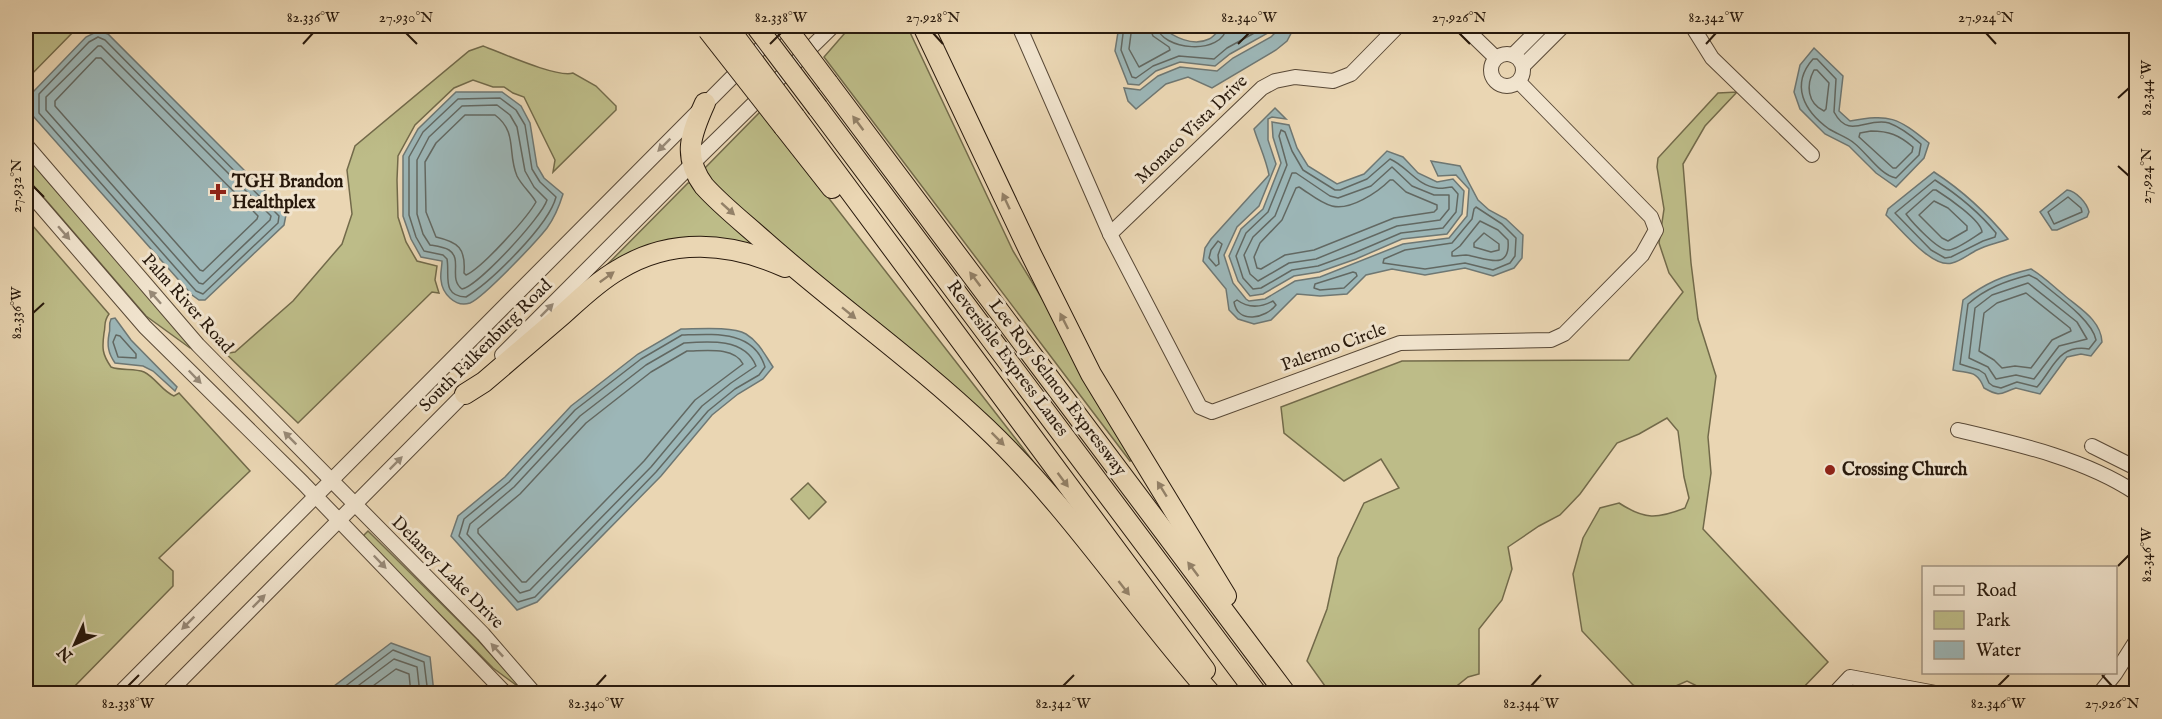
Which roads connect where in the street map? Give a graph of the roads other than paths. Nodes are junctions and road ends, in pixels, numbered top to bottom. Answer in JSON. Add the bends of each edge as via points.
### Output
{"nodes":[{"id":1,"x":744,"y":26,"type":"edge"},
{"id":2,"x":756,"y":26,"type":"edge"},
{"id":3,"x":784,"y":26,"type":"edge"},
{"id":4,"x":833,"y":26,"type":"edge"},
{"id":5,"x":922,"y":26,"type":"edge"},
{"id":6,"x":1019,"y":26,"type":"edge"},
{"id":7,"x":1398,"y":26,"type":"edge"},
{"id":8,"x":1463,"y":26,"type":"edge"},
{"id":9,"x":1542,"y":26,"type":"edge"},
{"id":10,"x":1563,"y":26,"type":"edge"},
{"id":11,"x":1692,"y":26,"type":"edge"},
{"id":12,"x":713,"y":27,"type":"edge"},
{"id":13,"x":1513,"y":55,"type":"junction"},
{"id":14,"x":1496,"y":58,"type":"junction"},
{"id":15,"x":1523,"y":66,"type":"junction"},
{"id":16,"x":1519,"y":82,"type":"junction"},
{"id":17,"x":705,"y":103,"type":"junction"},
{"id":18,"x":801,"y":115,"type":"junction"},
{"id":19,"x":26,"y":146,"type":"edge"},
{"id":20,"x":1812,"y":155,"type":"dead end"},
{"id":21,"x":692,"y":164,"type":"junction"},
{"id":22,"x":26,"y":189,"type":"edge"},
{"id":23,"x":1110,"y":234,"type":"junction"},
{"id":24,"x":804,"y":276,"type":"junction"},
{"id":25,"x":465,"y":394,"type":"junction"},
{"id":26,"x":1958,"y":430,"type":"dead end"},
{"id":27,"x":2092,"y":446,"type":"dead end"},
{"id":28,"x":2136,"y":470,"type":"edge"},
{"id":29,"x":330,"y":480,"type":"junction"},
{"id":30,"x":2132,"y":490,"type":"edge"},
{"id":31,"x":315,"y":496,"type":"junction"},
{"id":32,"x":354,"y":505,"type":"junction"},
{"id":33,"x":339,"y":520,"type":"junction"},
{"id":34,"x":2136,"y":641,"type":"edge"},
{"id":35,"x":1266,"y":666,"type":"junction"},
{"id":36,"x":2117,"y":672,"type":"edge"},
{"id":37,"x":2116,"y":674,"type":"edge"},
{"id":38,"x":119,"y":693,"type":"edge"},
{"id":39,"x":167,"y":693,"type":"edge"},
{"id":40,"x":506,"y":693,"type":"edge"},
{"id":41,"x":536,"y":693,"type":"edge"},
{"id":42,"x":1211,"y":693,"type":"edge"},
{"id":43,"x":1223,"y":693,"type":"edge"},
{"id":44,"x":1257,"y":693,"type":"edge"},
{"id":45,"x":1286,"y":693,"type":"edge"},
{"id":46,"x":1834,"y":693,"type":"edge"},
{"id":47,"x":1941,"y":693,"type":"edge"},
{"id":48,"x":2099,"y":693,"type":"edge"}],
"edges":[{"from":1,"to":18,"type":"highway"},
{"from":2,"to":18,"type":"highway","name":"Reversible Express Lanes","bridge":true},
{"from":3,"to":17,"type":"street","name":"South Falkenburg Road"},
{"from":35,"to":3,"type":"highway","name":"Lee Roy Selmon Expressway","one_way":true,"bridge":true},
{"from":4,"to":21,"type":"street","name":"South Falkenburg Road"},
{"from":35,"to":5,"type":"highway","one_way":true,"via":[[1091,374]]},
{"from":6,"to":23,"type":"street","name":"Palermo Circle"},
{"from":7,"to":23,"type":"street","name":"Monaco Vista Drive","via":[[1351,74],[1332,81],[1295,77],[1262,88]]},
{"from":8,"to":14,"type":"street"},
{"from":9,"to":13,"type":"street"},
{"from":10,"to":15,"type":"street"},
{"from":11,"to":20,"type":"street","via":[[1712,58]]},
{"from":12,"to":18,"type":"highway","bridge":true},
{"from":13,"to":14,"type":"street"},
{"from":13,"to":15,"type":"street"},
{"from":14,"to":16,"type":"street","via":[[1491,74],[1497,83],[1508,87]]},
{"from":15,"to":16,"type":"street"},
{"from":16,"to":23,"type":"street","name":"Palermo Circle","via":[[1651,217],[1656,230],[1642,255],[1564,334],[1551,340],[1400,343],[1212,412],[1200,407]]},
{"from":17,"to":21,"type":"highway","via":[[692,137]]},
{"from":17,"to":29,"type":"street","name":"South Falkenburg Road","one_way":true},
{"from":18,"to":43,"type":"highway","one_way":true,"via":[[954,331]]},
{"from":18,"to":44,"type":"highway","name":"Reversible Express Lanes","via":[[909,228]]},
{"from":29,"to":19,"type":"street","name":"Palm River Road","one_way":true,"via":[[198,345]]},
{"from":21,"to":24,"type":"highway","one_way":true,"via":[[708,191]]},
{"from":25,"to":21,"type":"street","name":"South Falkenburg Road","one_way":true},
{"from":22,"to":31,"type":"street","one_way":true,"via":[[145,327]]},
{"from":25,"to":24,"type":"highway","one_way":true,"via":[[606,278],[654,253],[694,246],[729,248],[766,258]]},
{"from":24,"to":42,"type":"highway","one_way":true,"via":[[947,392],[1007,448]]},
{"from":32,"to":25,"type":"street","name":"South Falkenburg Road","one_way":true},
{"from":26,"to":30,"type":"street","via":[[2033,447]]},
{"from":27,"to":28,"type":"street"},
{"from":28,"to":30,"type":"street"},
{"from":29,"to":31,"type":"street","name":"South Falkenburg Road"},
{"from":29,"to":32,"type":"street","name":"Delaney Lake Drive"},
{"from":31,"to":33,"type":"street"},
{"from":31,"to":38,"type":"street","name":"South Falkenburg Road","one_way":true},
{"from":32,"to":33,"type":"street","name":"South Falkenburg Road"},
{"from":41,"to":32,"type":"street","name":"Delaney Lake Drive","one_way":true},
{"from":39,"to":33,"type":"street","name":"South Falkenburg Road","one_way":true},
{"from":33,"to":40,"type":"street","one_way":true},
{"from":34,"to":36,"type":"street"},
{"from":35,"to":45,"type":"highway","name":"Lee Roy Selmon Expressway"},
{"from":37,"to":48,"type":"street"},
{"from":46,"to":47,"type":"street","via":[[1850,677]]}]}
